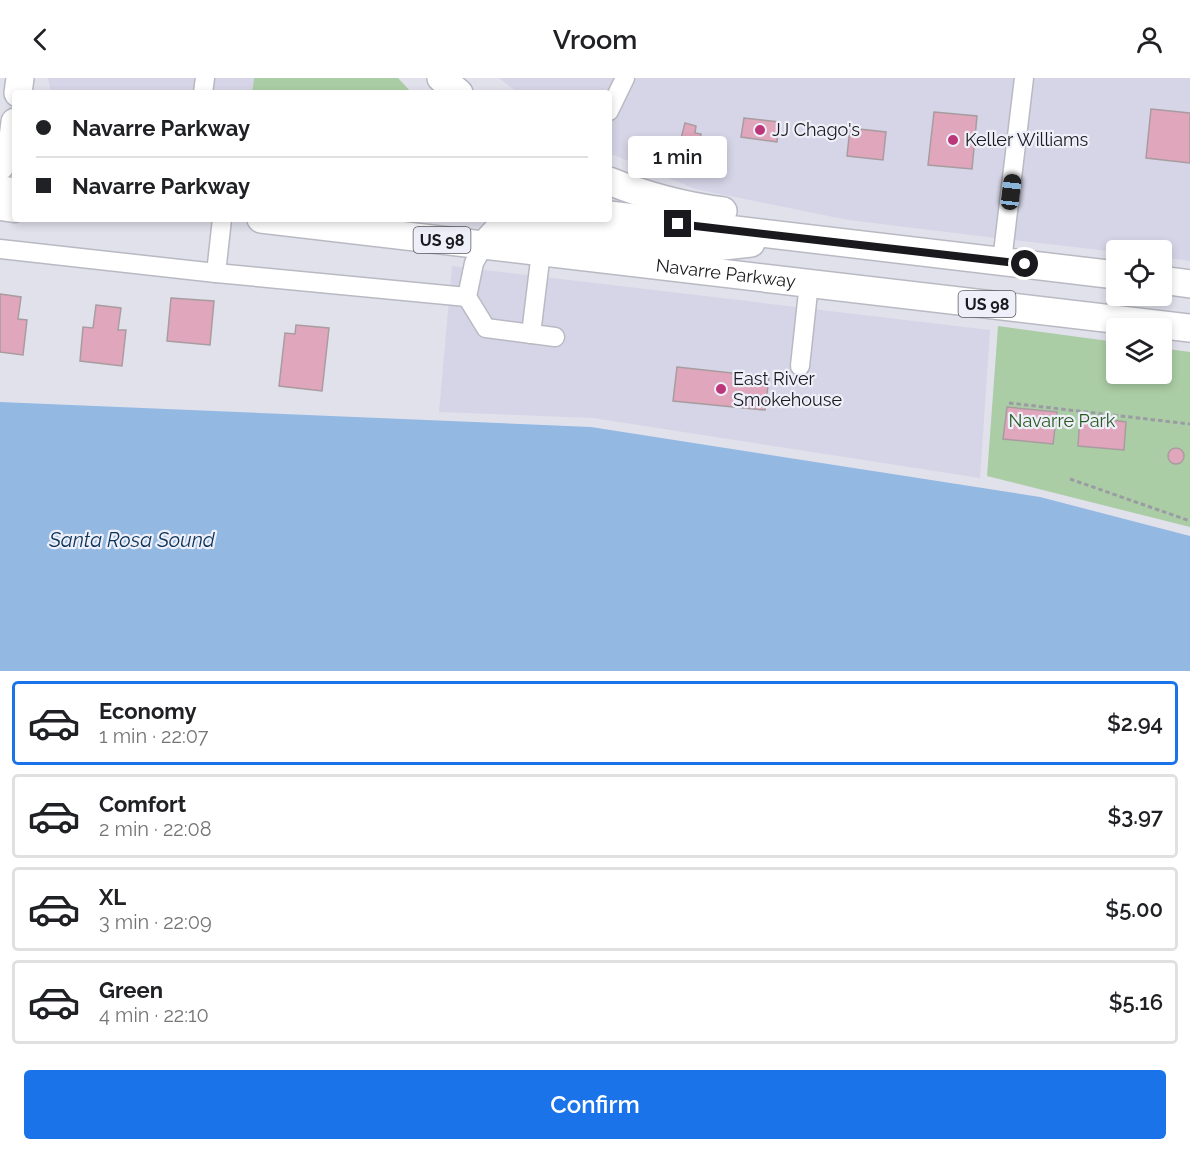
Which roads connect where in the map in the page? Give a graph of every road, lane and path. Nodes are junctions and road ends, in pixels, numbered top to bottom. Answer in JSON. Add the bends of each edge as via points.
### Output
{"nodes":[{"id":1,"x":441,"y":78,"type":"edge"},
{"id":2,"x":625,"y":78,"type":"edge"},
{"id":3,"x":1024,"y":78,"type":"edge"},
{"id":4,"x":455,"y":90,"type":"edge"},
{"id":5,"x":612,"y":105,"type":"edge"},
{"id":6,"x":612,"y":182,"type":"edge"},
{"id":7,"x":612,"y":215,"type":"edge"},
{"id":8,"x":222,"y":222,"type":"edge"},
{"id":9,"x":287,"y":222,"type":"edge"},
{"id":10,"x":794,"y":237,"type":"junction"},
{"id":11,"x":484,"y":245,"type":"junction"},
{"id":12,"x":0,"y":249,"type":"edge"},
{"id":13,"x":541,"y":252,"type":"junction"},
{"id":14,"x":1002,"y":261,"type":"junction"},
{"id":15,"x":216,"y":273,"type":"junction"},
{"id":16,"x":1106,"y":274,"type":"edge"},
{"id":17,"x":1172,"y":282,"type":"edge"},
{"id":18,"x":809,"y":283,"type":"junction"},
{"id":19,"x":1190,"y":284,"type":"edge"},
{"id":20,"x":467,"y":297,"type":"junction"},
{"id":21,"x":1190,"y":328,"type":"edge"},
{"id":22,"x":531,"y":334,"type":"junction"},
{"id":23,"x":555,"y":337,"type":"dead end"},
{"id":24,"x":800,"y":366,"type":"dead end"},
{"id":25,"x":1009,"y":403,"type":"dead end"},
{"id":26,"x":1190,"y":424,"type":"edge"},
{"id":27,"x":1070,"y":479,"type":"dead end"},
{"id":28,"x":1190,"y":521,"type":"edge"}],
"edges":[{"from":1,"to":4,"type":"highway"},
{"from":2,"to":5,"type":"street"},
{"from":3,"to":14,"type":"street"},
{"from":6,"to":14,"type":"highway","via":[[700,208],[953,238]]},
{"from":7,"to":10,"type":"highway"},
{"from":8,"to":15,"type":"street"},
{"from":9,"to":11,"type":"highway","name":"Navarre Parkway","number":"US 98"},
{"from":10,"to":11,"type":"highway","via":[[705,248],[519,227],[496,232]]},
{"from":10,"to":14,"type":"highway"},
{"from":11,"to":13,"type":"highway","name":"Navarre Parkway","number":"US 98"},
{"from":11,"to":20,"type":"street","via":[[474,263]]},
{"from":12,"to":15,"type":"street"},
{"from":13,"to":18,"type":"highway","name":"Navarre Parkway","number":"US 98"},
{"from":13,"to":22,"type":"street"},
{"from":14,"to":16,"type":"highway"},
{"from":15,"to":20,"type":"street"},
{"from":17,"to":19,"type":"highway"},
{"from":18,"to":21,"type":"highway","name":"Navarre Parkway","number":"US 98"},
{"from":18,"to":24,"type":"street"},
{"from":20,"to":22,"type":"street","via":[[486,328]]},
{"from":22,"to":23,"type":"street"},
{"from":25,"to":26,"type":"path"},
{"from":27,"to":28,"type":"path"}]}
